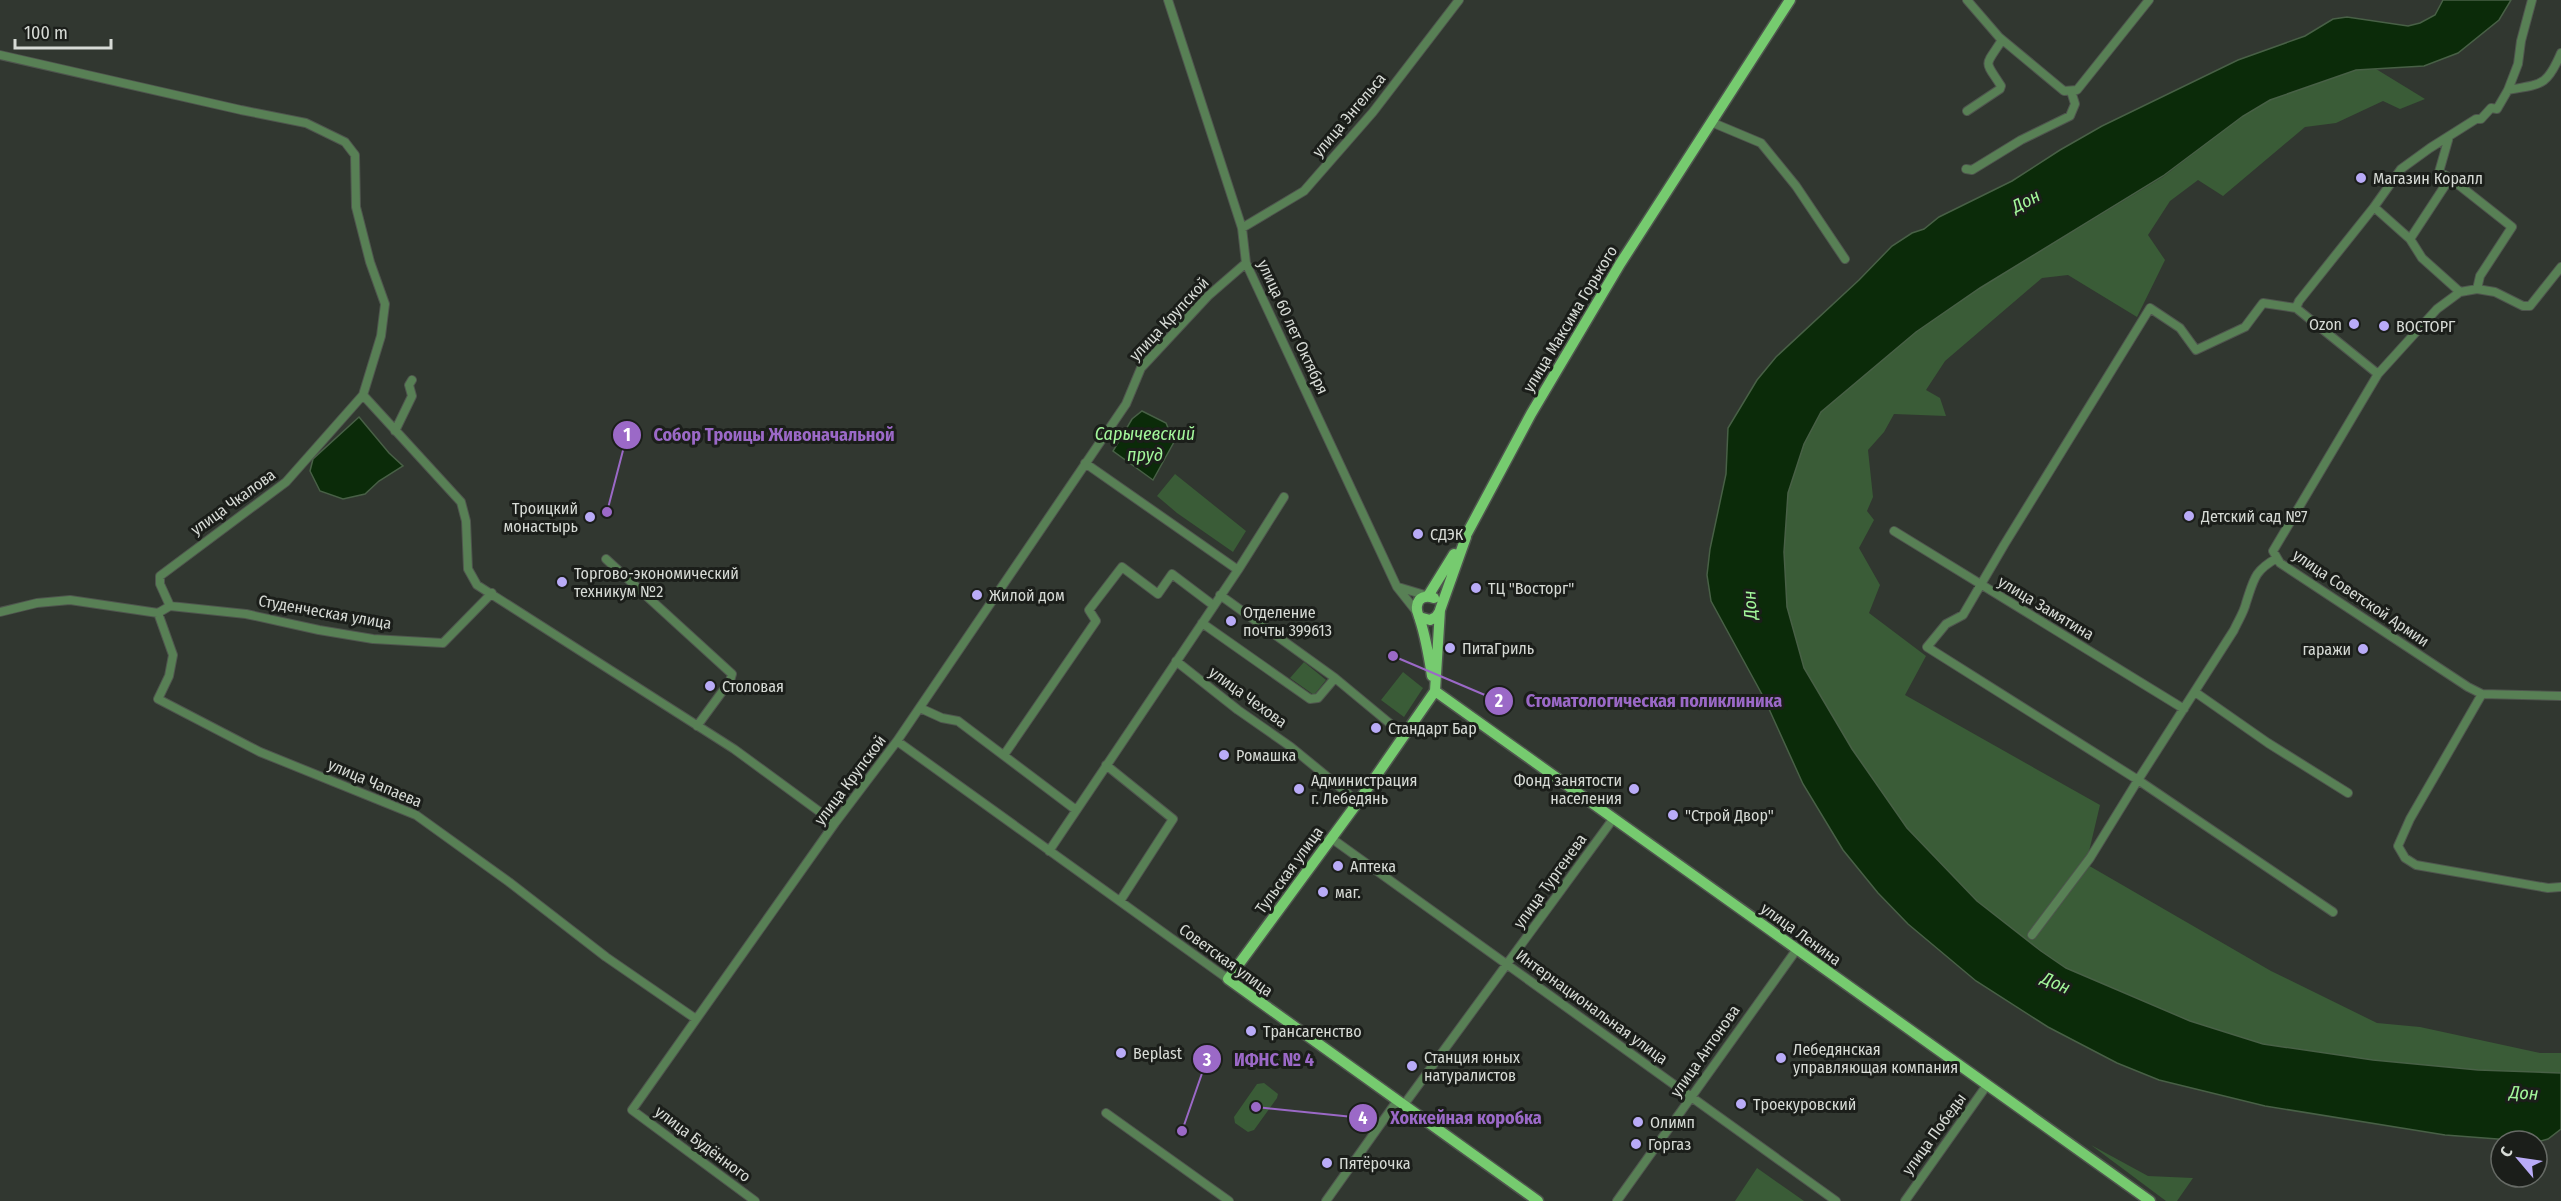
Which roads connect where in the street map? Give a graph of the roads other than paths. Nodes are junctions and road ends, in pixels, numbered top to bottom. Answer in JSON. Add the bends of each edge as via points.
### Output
{"nodes":[{"id":1,"x":1168,"y":0,"type":"edge"},
{"id":2,"x":1459,"y":0,"type":"edge"},
{"id":3,"x":1791,"y":0,"type":"edge"},
{"id":4,"x":1967,"y":0,"type":"edge"},
{"id":5,"x":2149,"y":0,"type":"edge"},
{"id":6,"x":2532,"y":0,"type":"edge"},
{"id":7,"x":2002,"y":40,"type":"junction"},
{"id":8,"x":2561,"y":53,"type":"edge"},
{"id":9,"x":0,"y":55,"type":"edge"},
{"id":10,"x":2508,"y":90,"type":"junction"},
{"id":11,"x":2072,"y":91,"type":"junction"},
{"id":12,"x":1967,"y":111,"type":"dead end"},
{"id":13,"x":1711,"y":122,"type":"junction"},
{"id":14,"x":2449,"y":137,"type":"junction"},
{"id":15,"x":1966,"y":169,"type":"dead end"},
{"id":16,"x":2450,"y":178,"type":"junction"},
{"id":17,"x":2374,"y":207,"type":"junction"},
{"id":18,"x":1242,"y":228,"type":"junction"},
{"id":19,"x":2410,"y":239,"type":"junction"},
{"id":20,"x":1845,"y":259,"type":"dead end"},
{"id":21,"x":1246,"y":263,"type":"junction"},
{"id":22,"x":2561,"y":267,"type":"edge"},
{"id":23,"x":2477,"y":289,"type":"junction"},
{"id":24,"x":2460,"y":292,"type":"junction"},
{"id":25,"x":2296,"y":308,"type":"junction"},
{"id":26,"x":2378,"y":374,"type":"junction"},
{"id":27,"x":412,"y":380,"type":"dead end"},
{"id":28,"x":363,"y":395,"type":"junction"},
{"id":29,"x":395,"y":431,"type":"junction"},
{"id":30,"x":1085,"y":463,"type":"junction"},
{"id":31,"x":1284,"y":497,"type":"dead end"},
{"id":32,"x":1894,"y":531,"type":"dead end"},
{"id":33,"x":1466,"y":537,"type":"junction"},
{"id":34,"x":2277,"y":558,"type":"junction"},
{"id":35,"x":606,"y":559,"type":"dead end"},
{"id":36,"x":1238,"y":570,"type":"junction"},
{"id":37,"x":1982,"y":586,"type":"junction"},
{"id":38,"x":1397,"y":587,"type":"junction"},
{"id":39,"x":492,"y":593,"type":"junction"},
{"id":40,"x":1220,"y":595,"type":"junction"},
{"id":41,"x":1428,"y":596,"type":"junction"},
{"id":42,"x":1213,"y":605,"type":"junction"},
{"id":43,"x":170,"y":606,"type":"junction"},
{"id":44,"x":1440,"y":610,"type":"junction"},
{"id":45,"x":0,"y":612,"type":"edge"},
{"id":46,"x":158,"y":613,"type":"junction"},
{"id":47,"x":1418,"y":614,"type":"junction"},
{"id":48,"x":1202,"y":623,"type":"junction"},
{"id":49,"x":1176,"y":661,"type":"junction"},
{"id":50,"x":1335,"y":678,"type":"junction"},
{"id":51,"x":1435,"y":691,"type":"junction"},
{"id":52,"x":2195,"y":692,"type":"junction"},
{"id":53,"x":2482,"y":694,"type":"junction"},
{"id":54,"x":2561,"y":696,"type":"edge"},
{"id":55,"x":920,"y":708,"type":"junction"},
{"id":56,"x":2184,"y":709,"type":"junction"},
{"id":57,"x":697,"y":726,"type":"junction"},
{"id":58,"x":1405,"y":736,"type":"junction"},
{"id":59,"x":897,"y":741,"type":"junction"},
{"id":60,"x":1004,"y":755,"type":"junction"},
{"id":61,"x":1106,"y":765,"type":"junction"},
{"id":62,"x":2138,"y":780,"type":"junction"},
{"id":63,"x":2349,"y":793,"type":"dead end"},
{"id":64,"x":1358,"y":802,"type":"junction"},
{"id":65,"x":1076,"y":810,"type":"junction"},
{"id":66,"x":1613,"y":819,"type":"junction"},
{"id":67,"x":835,"y":823,"type":"junction"},
{"id":68,"x":1331,"y":838,"type":"junction"},
{"id":69,"x":1049,"y":850,"type":"junction"},
{"id":70,"x":2561,"y":887,"type":"edge"},
{"id":71,"x":1120,"y":901,"type":"junction"},
{"id":72,"x":2333,"y":912,"type":"dead end"},
{"id":73,"x":2032,"y":935,"type":"dead end"},
{"id":74,"x":1797,"y":949,"type":"junction"},
{"id":75,"x":1508,"y":964,"type":"junction"},
{"id":76,"x":1228,"y":979,"type":"junction"},
{"id":77,"x":696,"y":1019,"type":"junction"},
{"id":78,"x":1987,"y":1085,"type":"junction"},
{"id":79,"x":1691,"y":1097,"type":"junction"},
{"id":80,"x":1400,"y":1104,"type":"junction"},
{"id":81,"x":633,"y":1110,"type":"joint"},
{"id":82,"x":1106,"y":1113,"type":"dead end"},
{"id":83,"x":755,"y":1201,"type":"edge"},
{"id":84,"x":1229,"y":1201,"type":"edge"},
{"id":85,"x":1326,"y":1201,"type":"edge"},
{"id":86,"x":1538,"y":1201,"type":"edge"},
{"id":87,"x":1617,"y":1201,"type":"edge"},
{"id":88,"x":1836,"y":1201,"type":"edge"},
{"id":89,"x":1905,"y":1201,"type":"edge"},
{"id":90,"x":2150,"y":1201,"type":"edge"}],
"edges":[{"from":1,"to":18,"type":"street","name":"улица 60 лет Октября"},
{"from":2,"to":18,"type":"street","name":"улица Энгельса","via":[[1373,112],[1304,191]]},
{"from":3,"to":13,"type":"main road","name":"улица Максима Горького"},
{"from":4,"to":7,"type":"street"},
{"from":5,"to":11,"type":"street","via":[[2077,90]]},
{"from":6,"to":10,"type":"street"},
{"from":7,"to":11,"type":"street","via":[[2064,91]]},
{"from":7,"to":12,"type":"street","via":[[1987,63],[2000,89]]},
{"from":8,"to":10,"type":"street","via":[[2549,78],[2542,83]]},
{"from":9,"to":28,"type":"street","name":"улица Чкалова","via":[[306,123],[345,142],[355,155],[356,207],[386,304]]},
{"from":10,"to":14,"type":"street","via":[[2496,109],[2491,108],[2481,119]]},
{"from":11,"to":15,"type":"street","via":[[2075,104],[2070,116],[1972,170]]},
{"from":13,"to":20,"type":"street","via":[[1761,143],[1796,186]]},
{"from":13,"to":33,"type":"main road","name":"улица Максима Горького","via":[[1531,414]]},
{"from":14,"to":16,"type":"street","via":[[2439,172]]},
{"from":14,"to":17,"type":"street","via":[[2401,169]]},
{"from":16,"to":19,"type":"street"},
{"from":16,"to":23,"type":"street","via":[[2512,227],[2480,276]]},
{"from":17,"to":19,"type":"street"},
{"from":17,"to":25,"type":"street"},
{"from":18,"to":21,"type":"street","name":"улица 60 лет Октября"},
{"from":19,"to":24,"type":"street","via":[[2422,258]]},
{"from":21,"to":30,"type":"street","name":"улица Крупской","via":[[1208,296],[1141,368],[1126,404]]},
{"from":21,"to":38,"type":"street","name":"улица 60 лет Октября"},
{"from":22,"to":23,"type":"street","via":[[2530,306]]},
{"from":23,"to":24,"type":"street","name":"улица Советской Армии"},
{"from":24,"to":26,"type":"street","name":"улица Советской Армии","via":[[2437,309]]},
{"from":25,"to":26,"type":"street"},
{"from":25,"to":37,"type":"street","via":[[2263,303],[2245,327],[2196,350],[2180,328],[2150,308]]},
{"from":26,"to":34,"type":"street","name":"улица Советской Армии","via":[[2280,537],[2273,551]]},
{"from":27,"to":29,"type":"street","via":[[412,396]]},
{"from":28,"to":29,"type":"street"},
{"from":28,"to":43,"type":"street","name":"улица Чкалова","via":[[286,482],[160,576],[159,584]]},
{"from":29,"to":39,"type":"street","via":[[461,502],[468,569],[477,585]]},
{"from":30,"to":36,"type":"street"},
{"from":30,"to":55,"type":"street","name":"улица Крупской"},
{"from":31,"to":36,"type":"street"},
{"from":32,"to":37,"type":"street","name":"улица Замятина"},
{"from":33,"to":41,"type":"main road","name":"улица Максима Горького"},
{"from":33,"to":44,"type":"main road","name":"улица Максима Горького"},
{"from":34,"to":52,"type":"street","via":[[2262,566],[2251,583],[2234,630]]},
{"from":34,"to":53,"type":"street","name":"улица Советской Армии"},
{"from":35,"to":57,"type":"street","via":[[732,674]]},
{"from":36,"to":40,"type":"street"},
{"from":37,"to":56,"type":"street","name":"улица Замятина"},
{"from":37,"to":62,"type":"street","via":[[1964,615],[1946,624],[1927,647]]},
{"from":38,"to":41,"type":"street"},
{"from":38,"to":47,"type":"street","name":"улица 60 лет Октября"},
{"from":39,"to":43,"type":"street","name":"Студенческая улица","via":[[443,643],[373,639],[246,614]]},
{"from":39,"to":57,"type":"street"},
{"from":40,"to":42,"type":"street"},
{"from":40,"to":50,"type":"street"},
{"from":41,"to":44,"type":"main road","via":[[1438,601]]},
{"from":41,"to":47,"type":"main road","via":[[1419,600]]},
{"from":42,"to":48,"type":"street"},
{"from":42,"to":60,"type":"street","via":[[1172,574],[1158,594],[1122,567],[1089,610],[1096,621]]},
{"from":43,"to":46,"type":"street"},
{"from":44,"to":47,"type":"main road","via":[[1433,620]]},
{"from":44,"to":51,"type":"main road"},
{"from":45,"to":46,"type":"street","via":[[70,600]]},
{"from":46,"to":77,"type":"street","name":"улица Чапаева","via":[[173,655],[158,699],[260,753],[416,815]]},
{"from":47,"to":51,"type":"main road"},
{"from":48,"to":49,"type":"street"},
{"from":48,"to":50,"type":"street","via":[[1310,699],[1318,698]]},
{"from":49,"to":61,"type":"street"},
{"from":49,"to":64,"type":"street","name":"улица Чехова"},
{"from":50,"to":58,"type":"street"},
{"from":51,"to":58,"type":"main road","name":"Тульская улица"},
{"from":51,"to":66,"type":"main road","name":"улица Ленина"},
{"from":52,"to":56,"type":"street"},
{"from":52,"to":63,"type":"street"},
{"from":53,"to":54,"type":"street","name":"улица Советской Армии"},
{"from":53,"to":70,"type":"street","via":[[2398,846],[2416,865]]},
{"from":55,"to":59,"type":"street","name":"улица Крупской"},
{"from":55,"to":60,"type":"street","via":[[958,721]]},
{"from":56,"to":62,"type":"street"},
{"from":57,"to":67,"type":"street"},
{"from":58,"to":64,"type":"main road","name":"Тульская улица"},
{"from":59,"to":67,"type":"street","name":"улица Крупской"},
{"from":59,"to":69,"type":"street","name":"Советская улица"},
{"from":60,"to":65,"type":"street"},
{"from":61,"to":65,"type":"street"},
{"from":61,"to":71,"type":"street","via":[[1173,819]]},
{"from":62,"to":72,"type":"street"},
{"from":62,"to":73,"type":"street","via":[[2091,858]]},
{"from":64,"to":68,"type":"main road","name":"Тульская улица"},
{"from":65,"to":69,"type":"street"},
{"from":66,"to":74,"type":"main road","name":"улица Ленина"},
{"from":66,"to":75,"type":"street","name":"улица Тургенева"},
{"from":67,"to":77,"type":"street","name":"улица Крупской"},
{"from":68,"to":75,"type":"street","name":"Интернациональная улица"},
{"from":68,"to":76,"type":"main road","name":"Тульская улица"},
{"from":69,"to":71,"type":"street","name":"Советская улица"},
{"from":71,"to":76,"type":"street","name":"Советская улица"},
{"from":74,"to":78,"type":"main road","name":"улица Ленина"},
{"from":74,"to":79,"type":"street","name":"улица Антонова"},
{"from":75,"to":79,"type":"street","name":"Интернациональная улица"},
{"from":75,"to":80,"type":"street","name":"улица Тургенева"},
{"from":76,"to":80,"type":"main road","name":"Советская улица"},
{"from":77,"to":81,"type":"street","name":"улица Крупской"},
{"from":78,"to":89,"type":"street","name":"улица Победы"},
{"from":78,"to":90,"type":"main road","name":"улица Ленина"},
{"from":79,"to":87,"type":"street","name":"улица Антонова"},
{"from":79,"to":88,"type":"street","name":"Интернациональная улица"},
{"from":80,"to":85,"type":"street","name":"улица Тургенева"},
{"from":80,"to":86,"type":"main road","name":"Советская улица"},
{"from":81,"to":83,"type":"street","name":"улица Будённого"},
{"from":82,"to":84,"type":"street"}]}
